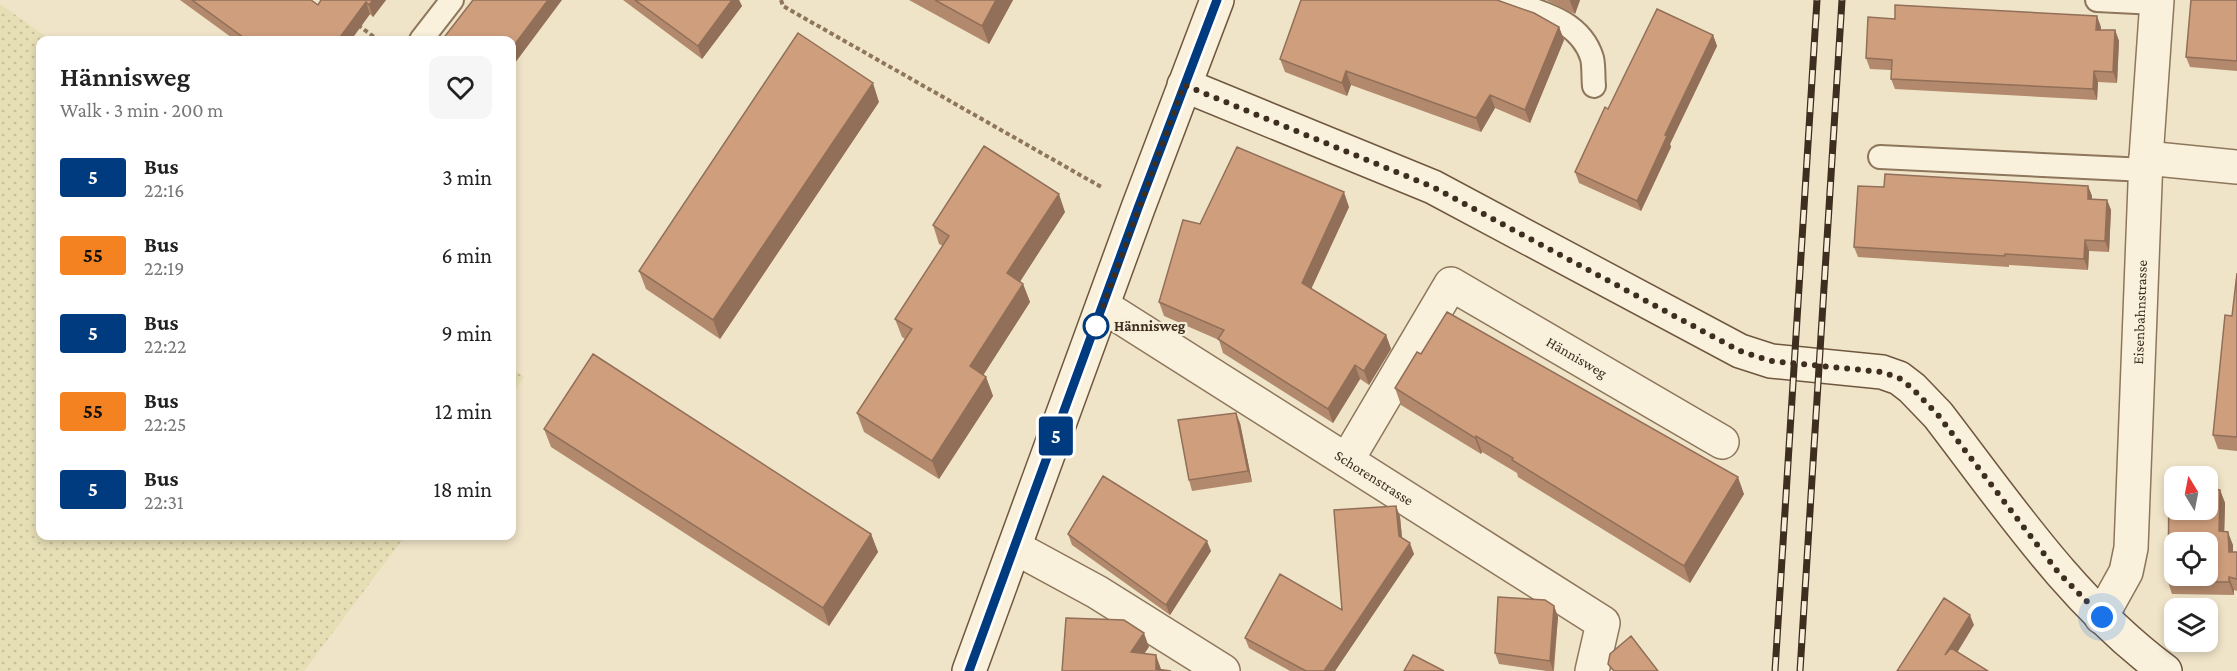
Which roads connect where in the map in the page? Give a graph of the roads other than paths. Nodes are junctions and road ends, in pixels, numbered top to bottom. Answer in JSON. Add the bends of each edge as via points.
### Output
{"nodes":[{"id":1,"x":452,"y":0,"type":"edge"},
{"id":2,"x":1217,"y":0,"type":"edge"},
{"id":3,"x":1504,"y":0,"type":"edge"},
{"id":4,"x":2097,"y":0,"type":"edge"},
{"id":5,"x":2156,"y":2,"type":"edge"},
{"id":6,"x":424,"y":36,"type":"edge"},
{"id":7,"x":1184,"y":85,"type":"junction"},
{"id":8,"x":1594,"y":86,"type":"dead end"},
{"id":9,"x":1880,"y":157,"type":"dead end"},
{"id":10,"x":2146,"y":164,"type":"junction"},
{"id":11,"x":2237,"y":167,"type":"edge"},
{"id":12,"x":1103,"y":306,"type":"junction"},
{"id":13,"x":1722,"y":442,"type":"dead end"},
{"id":14,"x":1347,"y":460,"type":"junction"},
{"id":15,"x":1016,"y":548,"type":"junction"},
{"id":16,"x":2102,"y":617,"type":"junction"},
{"id":17,"x":2146,"y":665,"type":"edge"},
{"id":18,"x":969,"y":671,"type":"edge"},
{"id":19,"x":1222,"y":671,"type":"edge"},
{"id":20,"x":1592,"y":671,"type":"edge"}],
"edges":[{"from":1,"to":6,"type":"lane"},
{"from":2,"to":7,"type":"street"},
{"from":3,"to":8,"type":"lane","via":[[1563,22],[1583,38],[1592,59]]},
{"from":4,"to":5,"type":"lane"},
{"from":5,"to":10,"type":"street","name":"Eisenbahnstrasse"},
{"from":7,"to":12,"type":"street"},
{"from":7,"to":16,"type":"street","via":[[1433,187],[1740,351],[1771,361],[1866,370],[1899,378],[1938,415],[2058,572]]},
{"from":9,"to":10,"type":"lane"},
{"from":10,"to":11,"type":"street"},
{"from":10,"to":16,"type":"street","name":"Eisenbahnstrasse","via":[[2132,548],[2126,572]]},
{"from":12,"to":14,"type":"street","name":"Schorenstrasse"},
{"from":12,"to":15,"type":"street"},
{"from":13,"to":14,"type":"street","name":"Hännisweg","via":[[1451,284]]},
{"from":14,"to":20,"type":"street","name":"Schorenstrasse","via":[[1603,623]]},
{"from":15,"to":18,"type":"street"},
{"from":15,"to":19,"type":"street","via":[[1097,592]]},
{"from":16,"to":17,"type":"street"}]}
